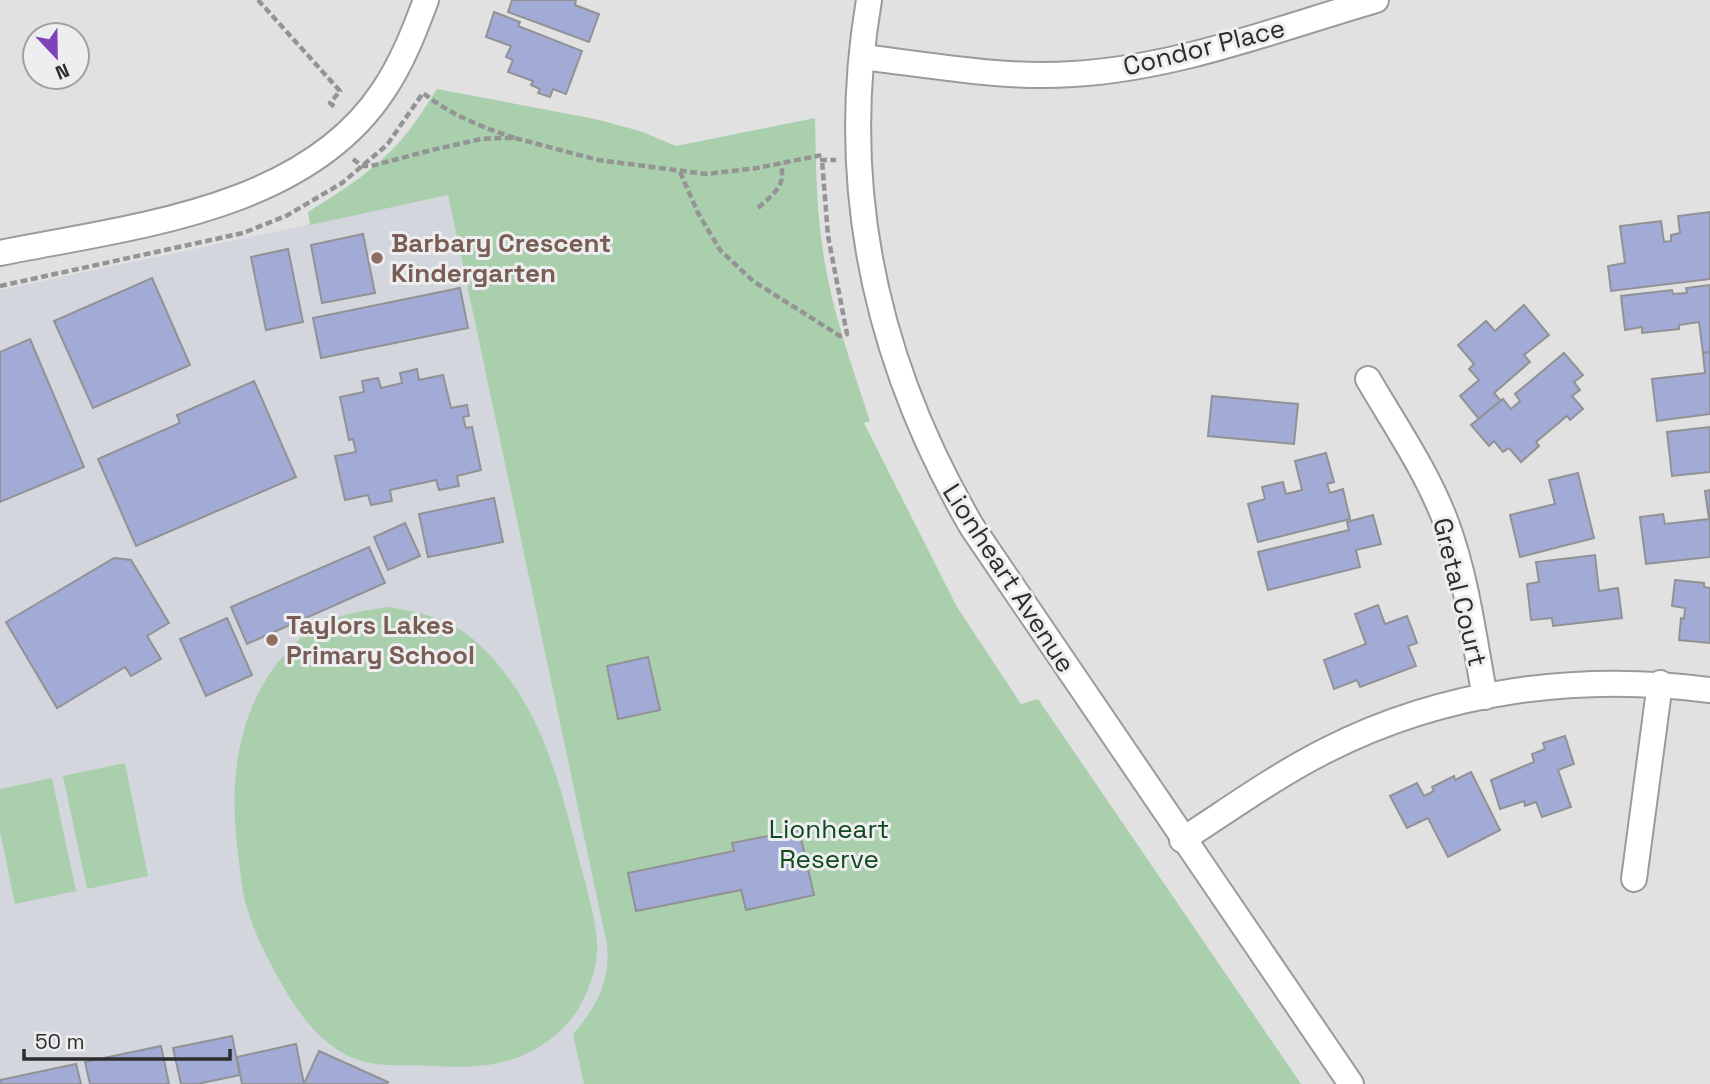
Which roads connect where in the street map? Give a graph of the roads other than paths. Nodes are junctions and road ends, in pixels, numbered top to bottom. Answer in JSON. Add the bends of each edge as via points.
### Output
{"nodes":[{"id":1,"x":426,"y":0,"type":"edge"},
{"id":2,"x":869,"y":0,"type":"edge"},
{"id":3,"x":1376,"y":0,"type":"edge"},
{"id":4,"x":862,"y":57,"type":"junction"},
{"id":5,"x":0,"y":253,"type":"edge"},
{"id":6,"x":1368,"y":379,"type":"dead end"},
{"id":7,"x":1660,"y":684,"type":"junction"},
{"id":8,"x":1710,"y":690,"type":"edge"},
{"id":9,"x":1485,"y":697,"type":"junction"},
{"id":10,"x":1182,"y":840,"type":"junction"},
{"id":11,"x":1634,"y":879,"type":"dead end"},
{"id":12,"x":1351,"y":1084,"type":"edge"}],
"edges":[{"from":1,"to":5,"type":"street","via":[[403,57],[382,93],[335,143],[312,159],[269,184],[219,204]]},
{"from":2,"to":4,"type":"street","name":"Lionheart Avenue"},
{"from":3,"to":4,"type":"street","name":"Condor Place","via":[[1169,61],[1117,70],[1026,75]]},
{"from":4,"to":10,"type":"street","name":"Lionheart Avenue","via":[[860,159],[876,295],[897,365],[936,462],[972,527]]},
{"from":6,"to":9,"type":"street","name":"Gretal Court","via":[[1437,499],[1448,527]]},
{"from":7,"to":8,"type":"street"},
{"from":7,"to":9,"type":"street","via":[[1568,684]]},
{"from":7,"to":11,"type":"street"},
{"from":9,"to":10,"type":"street","via":[[1399,720],[1351,739],[1288,772]]},
{"from":10,"to":12,"type":"street","name":"Lionheart Avenue"}]}
